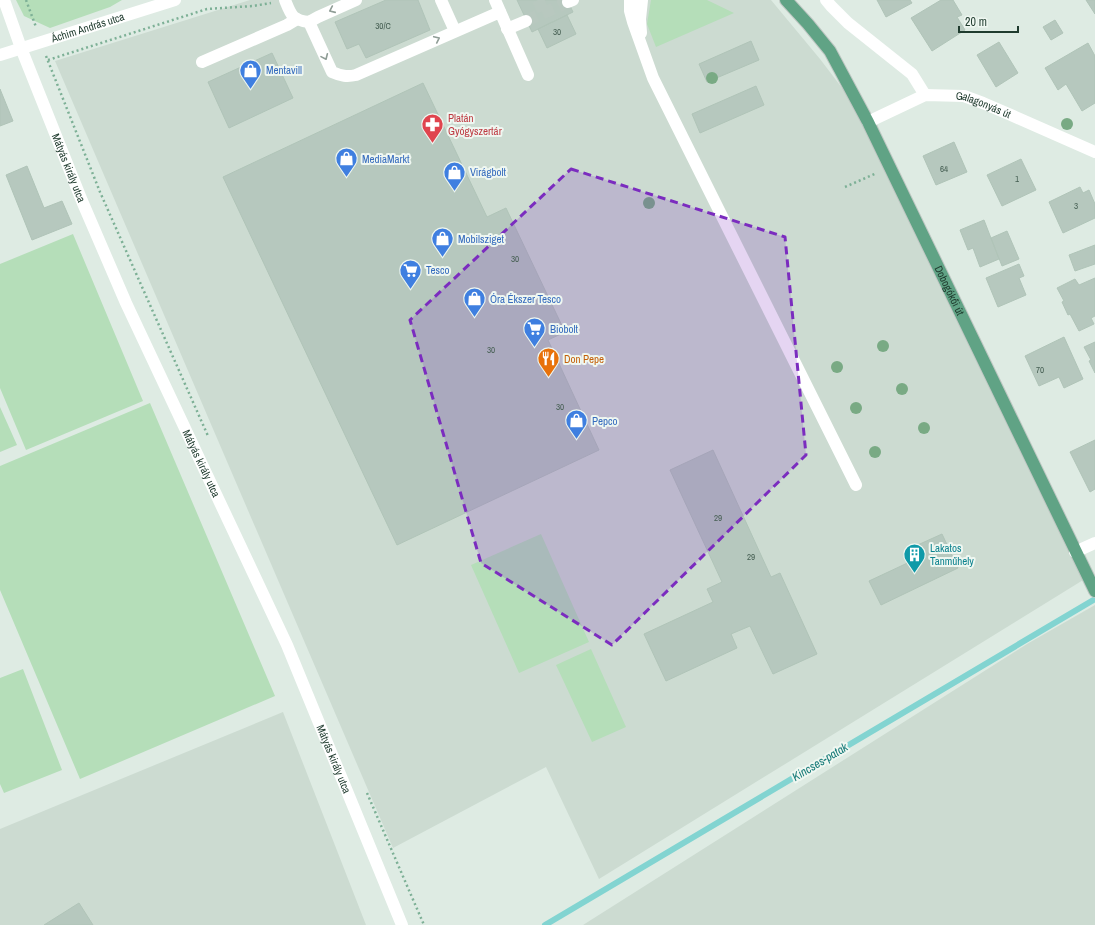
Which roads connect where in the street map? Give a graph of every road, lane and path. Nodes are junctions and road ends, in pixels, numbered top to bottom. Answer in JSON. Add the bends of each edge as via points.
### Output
{"nodes":[{"id":1,"x":4,"y":0,"type":"edge"},
{"id":2,"x":26,"y":0,"type":"edge"},
{"id":3,"x":175,"y":0,"type":"edge"},
{"id":4,"x":285,"y":0,"type":"edge"},
{"id":5,"x":356,"y":0,"type":"edge"},
{"id":6,"x":441,"y":0,"type":"edge"},
{"id":7,"x":495,"y":0,"type":"edge"},
{"id":8,"x":630,"y":0,"type":"edge"},
{"id":9,"x":642,"y":0,"type":"edge"},
{"id":10,"x":787,"y":0,"type":"edge"},
{"id":11,"x":826,"y":0,"type":"edge"},
{"id":12,"x":500,"y":12,"type":"junction"},
{"id":13,"x":297,"y":19,"type":"junction"},
{"id":14,"x":526,"y":21,"type":"tunnel mouth"},
{"id":15,"x":309,"y":22,"type":"junction"},
{"id":16,"x":507,"y":30,"type":"junction"},
{"id":17,"x":455,"y":31,"type":"junction"},
{"id":18,"x":41,"y":42,"type":"junction"},
{"id":19,"x":21,"y":48,"type":"junction"},
{"id":20,"x":643,"y":48,"type":"junction"},
{"id":21,"x":0,"y":55,"type":"edge"},
{"id":22,"x":48,"y":60,"type":"dead end"},
{"id":23,"x":202,"y":62,"type":"dead end"},
{"id":24,"x":528,"y":75,"type":"dead end"},
{"id":25,"x":925,"y":95,"type":"junction"},
{"id":26,"x":868,"y":122,"type":"junction"},
{"id":27,"x":1095,"y":152,"type":"edge"},
{"id":28,"x":872,"y":174,"type":"dead end"},
{"id":29,"x":846,"y":187,"type":"dead end"},
{"id":30,"x":856,"y":485,"type":"dead end"},
{"id":31,"x":1095,"y":543,"type":"edge"},
{"id":32,"x":1075,"y":552,"type":"junction"},
{"id":33,"x":1095,"y":591,"type":"edge"},
{"id":34,"x":402,"y":925,"type":"edge"}],
"edges":[{"from":1,"to":19,"type":"street","name":"Mátyás király utca"},
{"from":2,"to":18,"type":"path"},
{"from":3,"to":18,"type":"street","name":"Áchim András utca"},
{"from":4,"to":13,"type":"street","via":[[291,15]]},
{"from":4,"to":22,"type":"path","via":[[253,6],[207,9]]},
{"from":5,"to":15,"type":"street","one_way":true},
{"from":6,"to":17,"type":"street"},
{"from":7,"to":12,"type":"street"},
{"from":8,"to":20,"type":"street","via":[[630,11]]},
{"from":9,"to":20,"type":"street","via":[[640,19]]},
{"from":10,"to":26,"type":"main road","name":"Dobogókői út","via":[[830,51]]},
{"from":11,"to":25,"type":"street","via":[[848,23],[912,74]]},
{"from":12,"to":16,"type":"street"},
{"from":12,"to":17,"type":"street"},
{"from":13,"to":15,"type":"street"},
{"from":13,"to":23,"type":"street"},
{"from":14,"to":16,"type":"street"},
{"from":15,"to":17,"type":"street","one_way":true,"via":[[332,72],[340,76],[356,75]]},
{"from":16,"to":24,"type":"street"},
{"from":18,"to":19,"type":"street","name":"Áchim András utca"},
{"from":19,"to":21,"type":"street","name":"Áchim András utca"},
{"from":19,"to":34,"type":"street","name":"Mátyás király utca","via":[[126,303],[287,645]]},
{"from":20,"to":30,"type":"street","via":[[653,78]]},
{"from":25,"to":26,"type":"street","name":"Galagonyás út"},
{"from":25,"to":27,"type":"street","name":"Galagonyás út","via":[[964,96]]},
{"from":26,"to":32,"type":"main road","name":"Dobogókői út"},
{"from":28,"to":29,"type":"path"},
{"from":31,"to":32,"type":"street"},
{"from":32,"to":33,"type":"main road","name":"Dobogókői út"}]}
